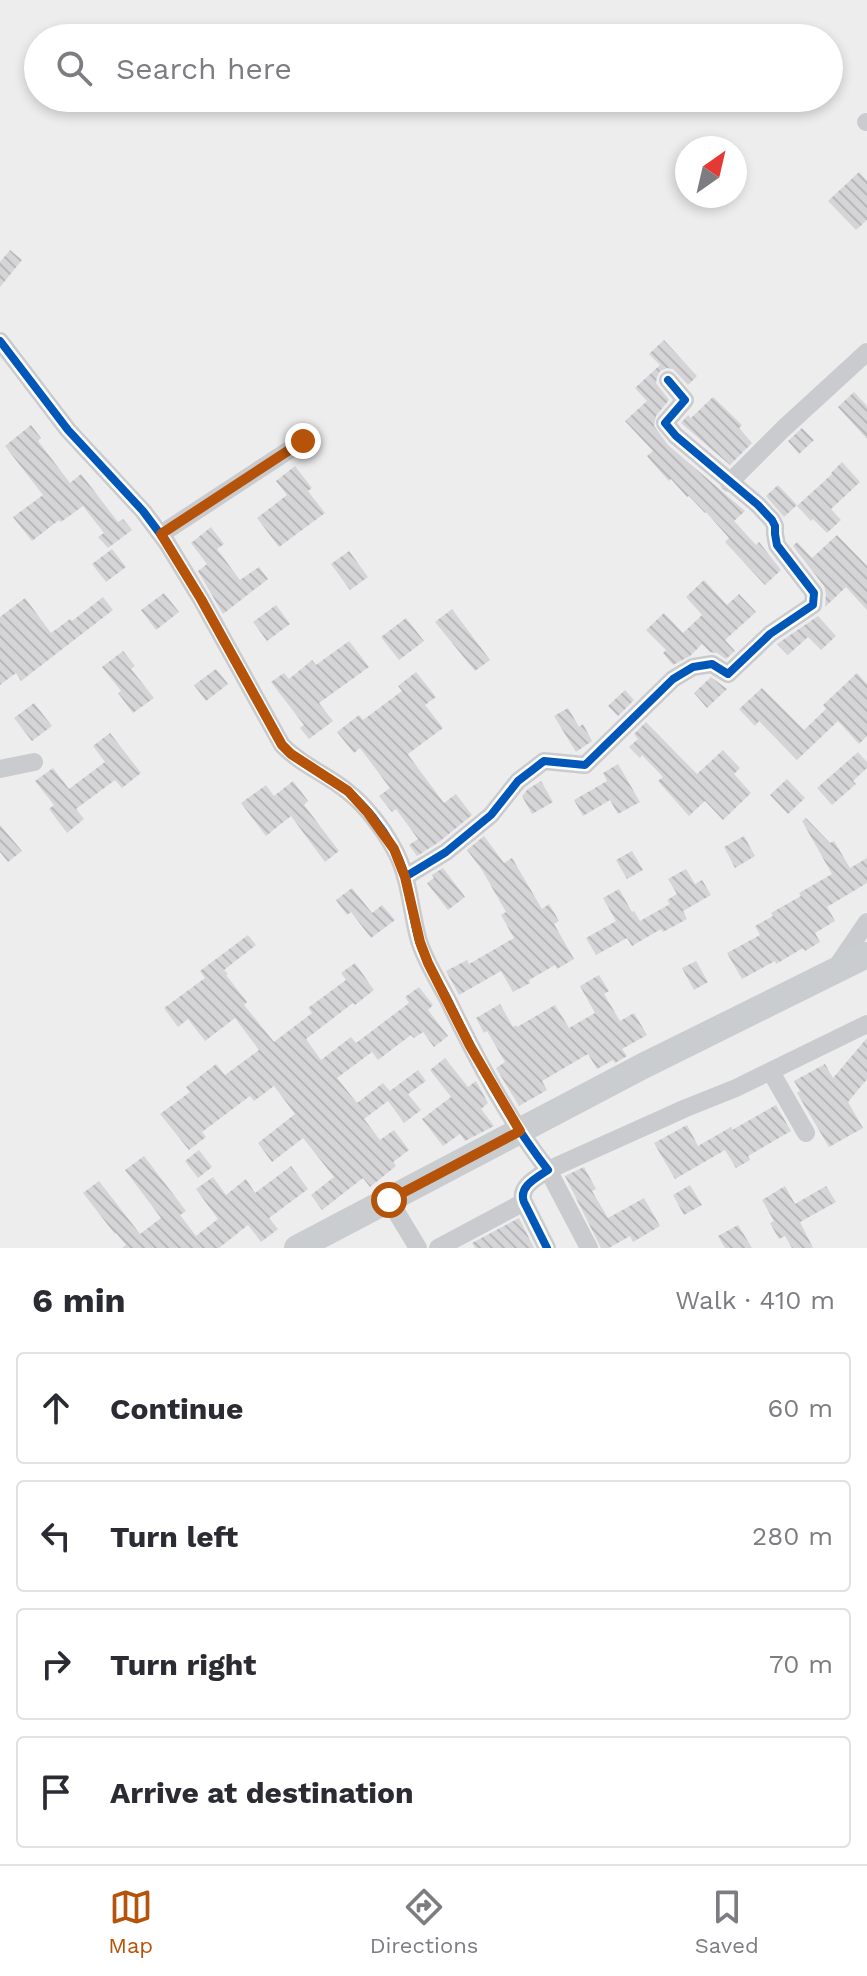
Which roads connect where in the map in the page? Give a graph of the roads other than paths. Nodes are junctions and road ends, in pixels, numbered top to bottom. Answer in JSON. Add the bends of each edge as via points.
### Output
{"nodes":[{"id":1,"x":0,"y":341,"type":"edge"},
{"id":2,"x":867,"y":352,"type":"edge"},
{"id":3,"x":668,"y":380,"type":"dead end"},
{"id":4,"x":303,"y":441,"type":"dead end"},
{"id":5,"x":729,"y":483,"type":"junction"},
{"id":6,"x":161,"y":534,"type":"junction"},
{"id":7,"x":34,"y":762,"type":"dead end"},
{"id":8,"x":0,"y":769,"type":"edge"},
{"id":9,"x":405,"y":877,"type":"junction"},
{"id":10,"x":867,"y":922,"type":"edge"},
{"id":11,"x":867,"y":955,"type":"edge"},
{"id":12,"x":833,"y":971,"type":"junction"},
{"id":13,"x":867,"y":1024,"type":"edge"},
{"id":14,"x":771,"y":1072,"type":"junction"},
{"id":15,"x":522,"y":1132,"type":"junction"},
{"id":16,"x":806,"y":1133,"type":"dead end"},
{"id":17,"x":535,"y":1181,"type":"junction"},
{"id":18,"x":393,"y":1207,"type":"junction"},
{"id":19,"x":297,"y":1248,"type":"edge"},
{"id":20,"x":418,"y":1248,"type":"edge"},
{"id":21,"x":438,"y":1248,"type":"edge"},
{"id":22,"x":547,"y":1248,"type":"edge"},
{"id":23,"x":589,"y":1248,"type":"edge"}],
"edges":[{"from":1,"to":6,"type":"street","via":[[68,430]]},
{"from":2,"to":5,"type":"street"},
{"from":3,"to":5,"type":"street","via":[[685,400],[665,423]]},
{"from":4,"to":6,"type":"street"},
{"from":5,"to":9,"type":"street","via":[[772,520],[777,545],[814,593],[813,605],[770,634],[728,674],[712,664],[693,667],[673,679],[585,765],[544,761],[518,781],[480,825]]},
{"from":6,"to":9,"type":"street","via":[[282,745],[348,791],[394,849]]},
{"from":7,"to":8,"type":"street"},
{"from":9,"to":15,"type":"street","via":[[428,963]]},
{"from":10,"to":12,"type":"street"},
{"from":11,"to":12,"type":"main road"},
{"from":12,"to":15,"type":"main road"},
{"from":13,"to":14,"type":"street"},
{"from":14,"to":16,"type":"street"},
{"from":14,"to":17,"type":"street"},
{"from":15,"to":17,"type":"street"},
{"from":15,"to":18,"type":"main road"},
{"from":17,"to":21,"type":"street"},
{"from":17,"to":22,"type":"street"},
{"from":17,"to":23,"type":"street"},
{"from":18,"to":19,"type":"main road"},
{"from":18,"to":20,"type":"street"}]}
